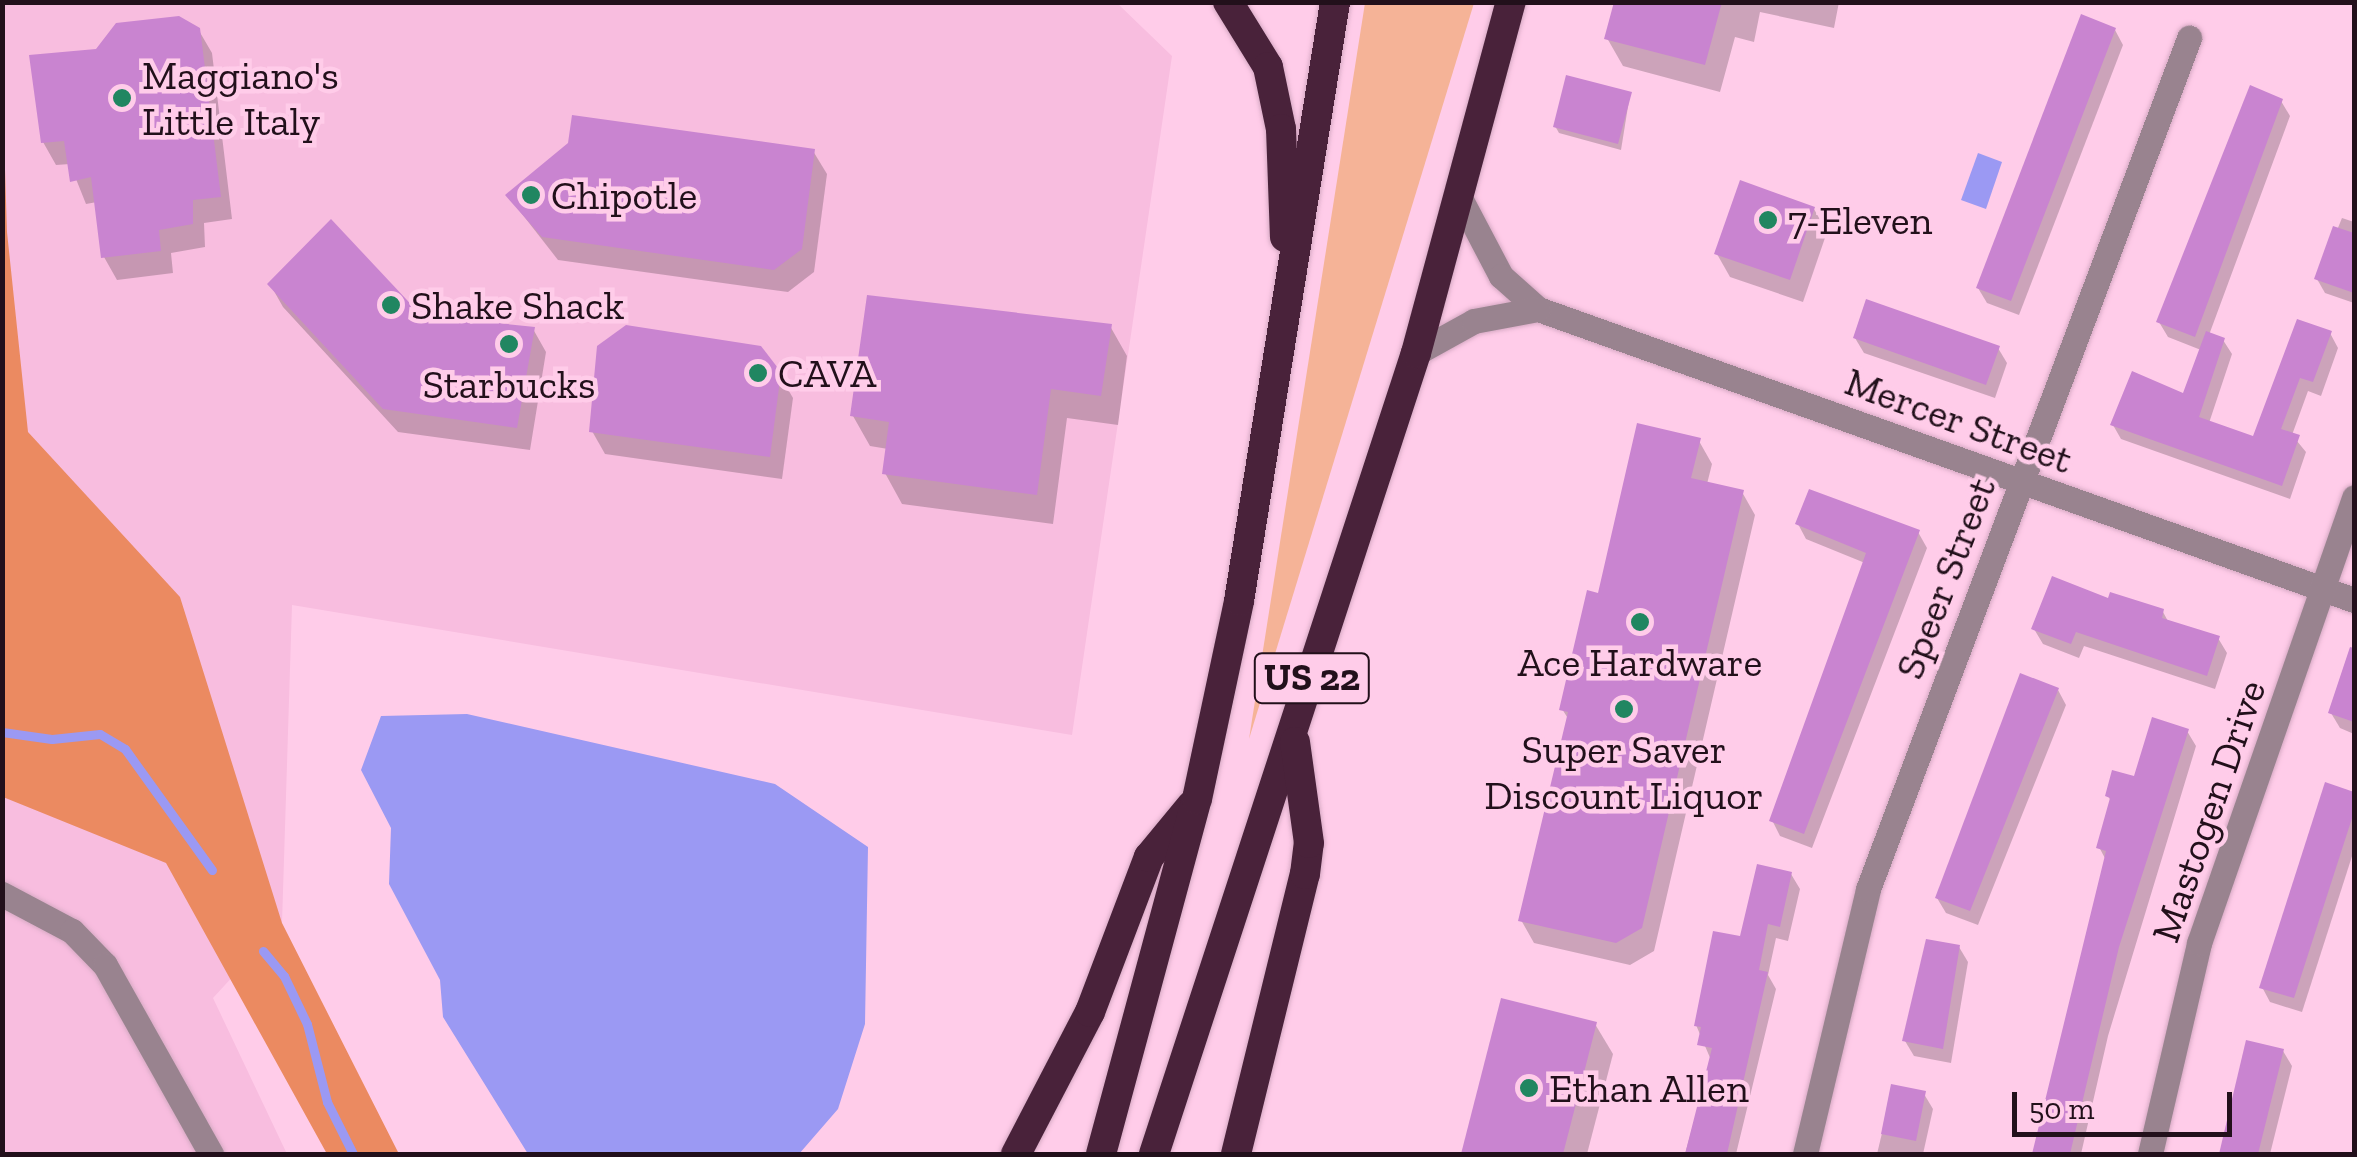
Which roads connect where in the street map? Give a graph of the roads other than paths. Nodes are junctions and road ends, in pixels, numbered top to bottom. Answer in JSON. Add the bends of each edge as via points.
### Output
{"nodes":[{"id":1,"x":1228,"y":2,"type":"edge"},
{"id":2,"x":1334,"y":2,"type":"edge"},
{"id":3,"x":1512,"y":2,"type":"edge"},
{"id":4,"x":2189,"y":38,"type":"dead end"},
{"id":5,"x":1460,"y":198,"type":"junction"},
{"id":6,"x":1538,"y":309,"type":"junction"},
{"id":7,"x":1288,"y":311,"type":"junction"},
{"id":8,"x":1416,"y":353,"type":"junction"},
{"id":9,"x":2021,"y":482,"type":"junction"},
{"id":10,"x":2354,"y":496,"type":"edge"},
{"id":11,"x":2324,"y":589,"type":"junction"},
{"id":12,"x":2354,"y":600,"type":"edge"},
{"id":13,"x":1294,"y":735,"type":"junction"},
{"id":14,"x":1197,"y":799,"type":"junction"},
{"id":15,"x":2,"y":894,"type":"edge"},
{"id":16,"x":211,"y":1154,"type":"edge"},
{"id":17,"x":1016,"y":1154,"type":"edge"},
{"id":18,"x":1101,"y":1154,"type":"edge"},
{"id":19,"x":1154,"y":1154,"type":"edge"},
{"id":20,"x":1236,"y":1154,"type":"edge"},
{"id":21,"x":1806,"y":1154,"type":"edge"},
{"id":22,"x":2150,"y":1154,"type":"edge"}],
"edges":[{"from":1,"to":7,"type":"highway","via":[[1268,67],[1281,129]]},
{"from":2,"to":7,"type":"highway","number":"US 22"},
{"from":3,"to":5,"type":"highway","number":"US 22"},
{"from":4,"to":9,"type":"street","name":"Speer Street"},
{"from":5,"to":6,"type":"street","name":"Mercer Street","via":[[1500,276]]},
{"from":5,"to":8,"type":"highway","number":"US 22"},
{"from":6,"to":8,"type":"street","via":[[1474,321]]},
{"from":6,"to":9,"type":"street","name":"Mercer Street"},
{"from":7,"to":14,"type":"highway","number":"US 22","via":[[1256,513]]},
{"from":8,"to":13,"type":"highway","number":"US 22"},
{"from":9,"to":11,"type":"street","name":"Mercer Street"},
{"from":9,"to":21,"type":"street","name":"Speer Street","via":[[1868,890]]},
{"from":10,"to":11,"type":"street","name":"Mastogen Drive"},
{"from":11,"to":12,"type":"street","name":"Mercer Street"},
{"from":11,"to":22,"type":"street","name":"Mastogen Drive","via":[[2199,943]]},
{"from":13,"to":19,"type":"highway","number":"US 22"},
{"from":13,"to":20,"type":"highway","via":[[1309,843],[1305,874]]},
{"from":14,"to":17,"type":"highway","via":[[1149,858],[1090,1012]]},
{"from":14,"to":18,"type":"highway","number":"US 22"},
{"from":15,"to":16,"type":"street","via":[[72,931],[105,965]]}]}
